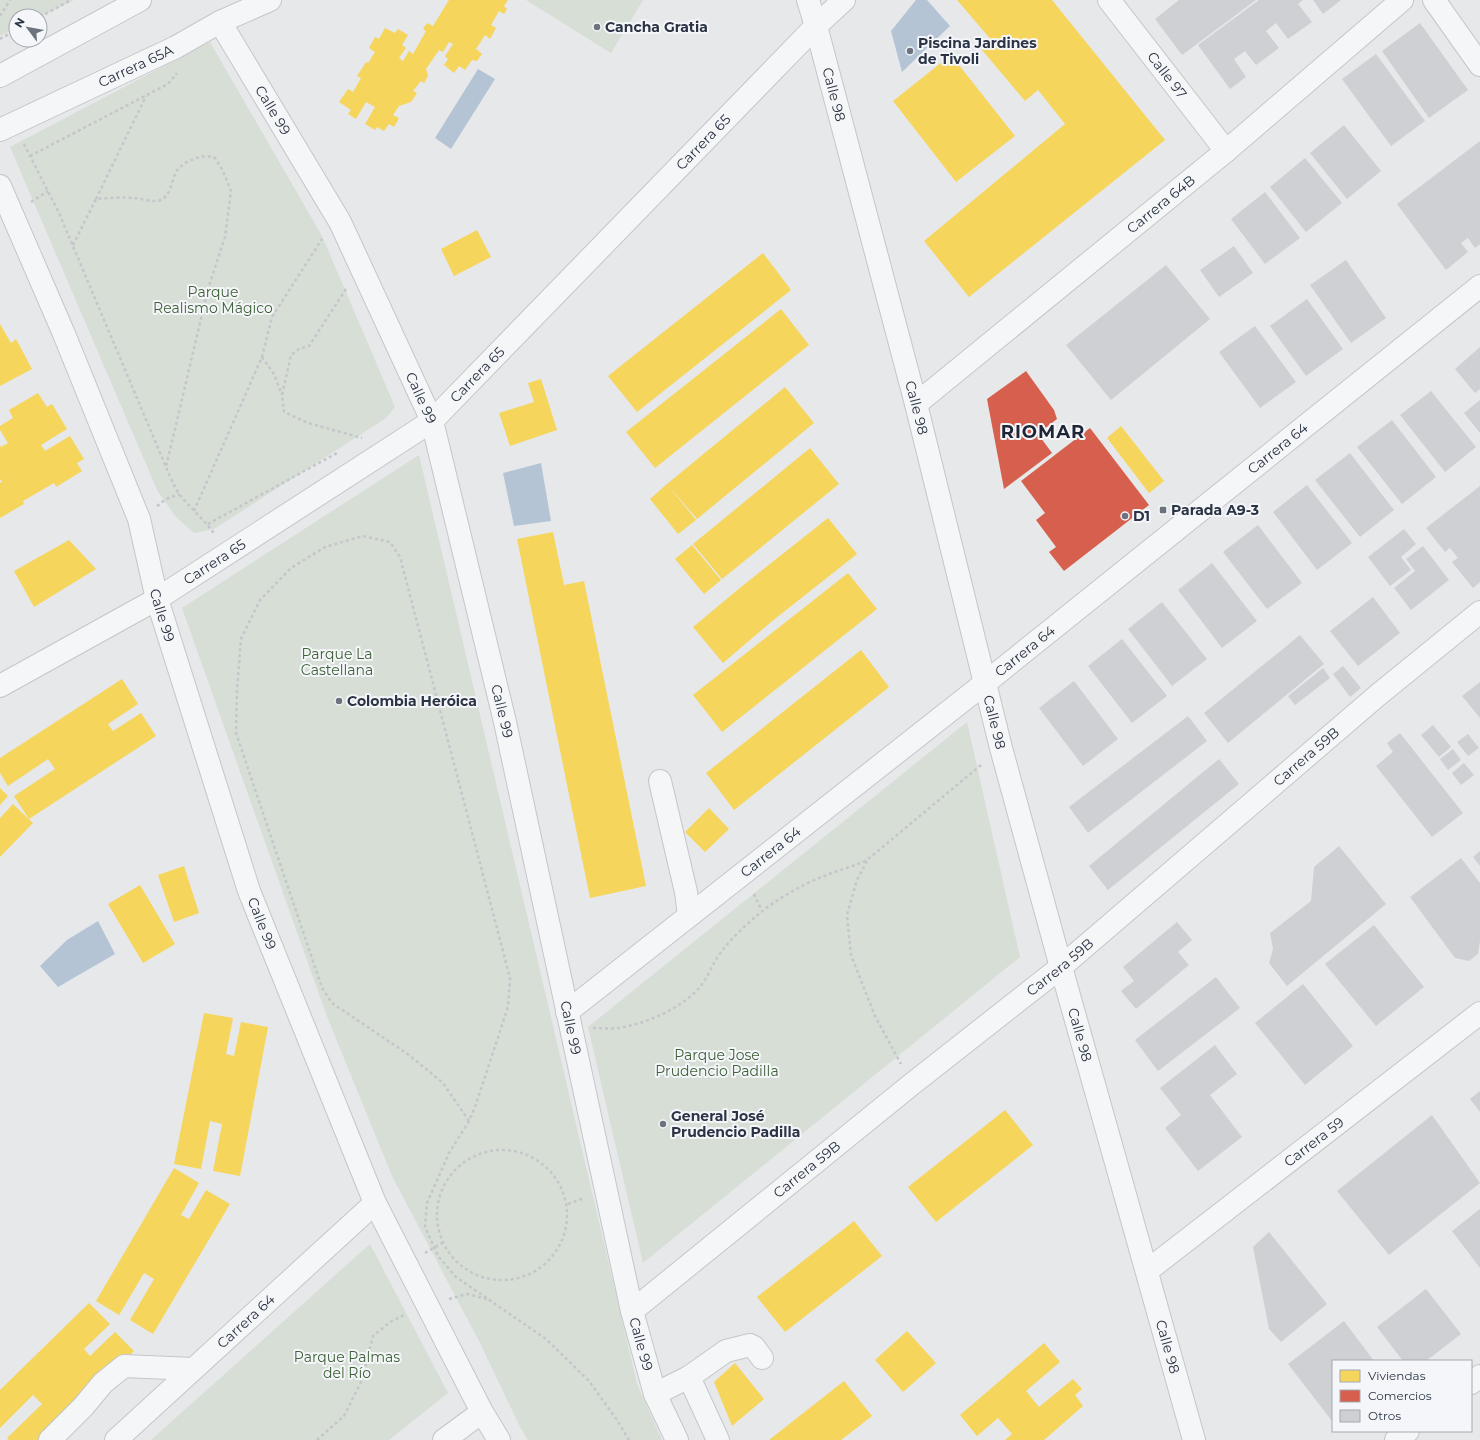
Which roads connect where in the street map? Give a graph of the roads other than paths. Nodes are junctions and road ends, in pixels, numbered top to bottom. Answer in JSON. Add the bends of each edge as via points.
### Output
{"nodes":[{"id":1,"x":140,"y":0,"type":"edge"},
{"id":2,"x":270,"y":0,"type":"edge"},
{"id":3,"x":808,"y":0,"type":"edge"},
{"id":4,"x":844,"y":0,"type":"edge"},
{"id":5,"x":1109,"y":0,"type":"edge"},
{"id":6,"x":1402,"y":0,"type":"edge"},
{"id":7,"x":1434,"y":0,"type":"edge"},
{"id":8,"x":220,"y":22,"type":"junction"},
{"id":9,"x":816,"y":26,"type":"junction"},
{"id":10,"x":1480,"y":65,"type":"edge"},
{"id":11,"x":0,"y":76,"type":"edge"},
{"id":12,"x":7,"y":127,"type":"edge"},
{"id":13,"x":1226,"y":151,"type":"junction"},
{"id":14,"x":0,"y":186,"type":"edge"},
{"id":15,"x":1480,"y":286,"type":"edge"},
{"id":16,"x":916,"y":404,"type":"junction"},
{"id":17,"x":432,"y":421,"type":"junction"},
{"id":18,"x":157,"y":599,"type":"junction"},
{"id":19,"x":1480,"y":612,"type":"edge"},
{"id":20,"x":985,"y":683,"type":"junction"},
{"id":21,"x":0,"y":686,"type":"edge"},
{"id":22,"x":660,"y":781,"type":"dead end"},
{"id":23,"x":689,"y":915,"type":"junction"},
{"id":24,"x":1061,"y":967,"type":"junction"},
{"id":25,"x":1480,"y":1013,"type":"edge"},
{"id":26,"x":568,"y":1019,"type":"junction"},
{"id":27,"x":375,"y":1203,"type":"junction"},
{"id":28,"x":1147,"y":1271,"type":"junction"},
{"id":29,"x":632,"y":1311,"type":"junction"},
{"id":30,"x":762,"y":1358,"type":"dead end"},
{"id":31,"x":194,"y":1369,"type":"junction"},
{"id":32,"x":1480,"y":1376,"type":"edge"},
{"id":33,"x":688,"y":1377,"type":"junction"},
{"id":34,"x":1472,"y":1382,"type":"edge"},
{"id":35,"x":655,"y":1394,"type":"junction"},
{"id":36,"x":482,"y":1412,"type":"junction"},
{"id":37,"x":1407,"y":1432,"type":"edge"},
{"id":38,"x":50,"y":1440,"type":"edge"},
{"id":39,"x":116,"y":1440,"type":"edge"},
{"id":40,"x":444,"y":1440,"type":"edge"},
{"id":41,"x":499,"y":1440,"type":"edge"},
{"id":42,"x":677,"y":1440,"type":"edge"},
{"id":43,"x":718,"y":1440,"type":"edge"},
{"id":44,"x":1194,"y":1440,"type":"edge"},
{"id":45,"x":1396,"y":1440,"type":"edge"}],
"edges":[{"from":1,"to":11,"type":"street"},
{"from":2,"to":8,"type":"street","name":"Carrera 65A"},
{"from":3,"to":9,"type":"street","name":"Calle 98"},
{"from":4,"to":9,"type":"street","name":"Carrera 65"},
{"from":5,"to":13,"type":"street","name":"Calle 97"},
{"from":6,"to":13,"type":"street","name":"Carrera 64B"},
{"from":7,"to":10,"type":"street"},
{"from":8,"to":12,"type":"street","name":"Carrera 65A","via":[[176,48]]},
{"from":8,"to":17,"type":"street","name":"Calle 99","via":[[340,222]]},
{"from":9,"to":16,"type":"street","name":"Calle 98"},
{"from":9,"to":17,"type":"street","name":"Carrera 65"},
{"from":13,"to":16,"type":"street","name":"Carrera 64B"},
{"from":14,"to":18,"type":"street","name":"Calle 99","via":[[139,518]]},
{"from":15,"to":20,"type":"street","name":"Carrera 64"},
{"from":16,"to":20,"type":"street","name":"Calle 98"},
{"from":17,"to":18,"type":"street","name":"Carrera 65"},
{"from":17,"to":26,"type":"street","name":"Calle 99","via":[[504,722]]},
{"from":18,"to":21,"type":"street","name":"Carrera 65"},
{"from":18,"to":27,"type":"street","name":"Calle 99","via":[[249,891]]},
{"from":19,"to":24,"type":"street","name":"Carrera 59B","via":[[1378,695]]},
{"from":20,"to":23,"type":"street","name":"Carrera 64"},
{"from":20,"to":24,"type":"street","name":"Calle 98"},
{"from":22,"to":23,"type":"street"},
{"from":23,"to":26,"type":"street","name":"Carrera 64"},
{"from":24,"to":28,"type":"street","name":"Calle 98"},
{"from":24,"to":29,"type":"street","name":"Carrera 59B"},
{"from":25,"to":28,"type":"street","name":"Carrera 59"},
{"from":26,"to":29,"type":"street","name":"Calle 99"},
{"from":27,"to":31,"type":"street","name":"Carrera 64"},
{"from":27,"to":36,"type":"street","name":"Calle 99"},
{"from":28,"to":44,"type":"street","name":"Calle 98"},
{"from":29,"to":35,"type":"street","name":"Calle 99"},
{"from":30,"to":33,"type":"street","via":[[754,1347],[745,1346],[726,1351]]},
{"from":31,"to":38,"type":"street","via":[[124,1366],[103,1383]]},
{"from":31,"to":39,"type":"street","name":"Carrera 64"},
{"from":32,"to":34,"type":"street"},
{"from":33,"to":35,"type":"street"},
{"from":33,"to":43,"type":"street"},
{"from":35,"to":42,"type":"street","name":"Calle 99"},
{"from":36,"to":40,"type":"street"},
{"from":36,"to":41,"type":"street","name":"Calle 99"},
{"from":37,"to":45,"type":"street"}]}
